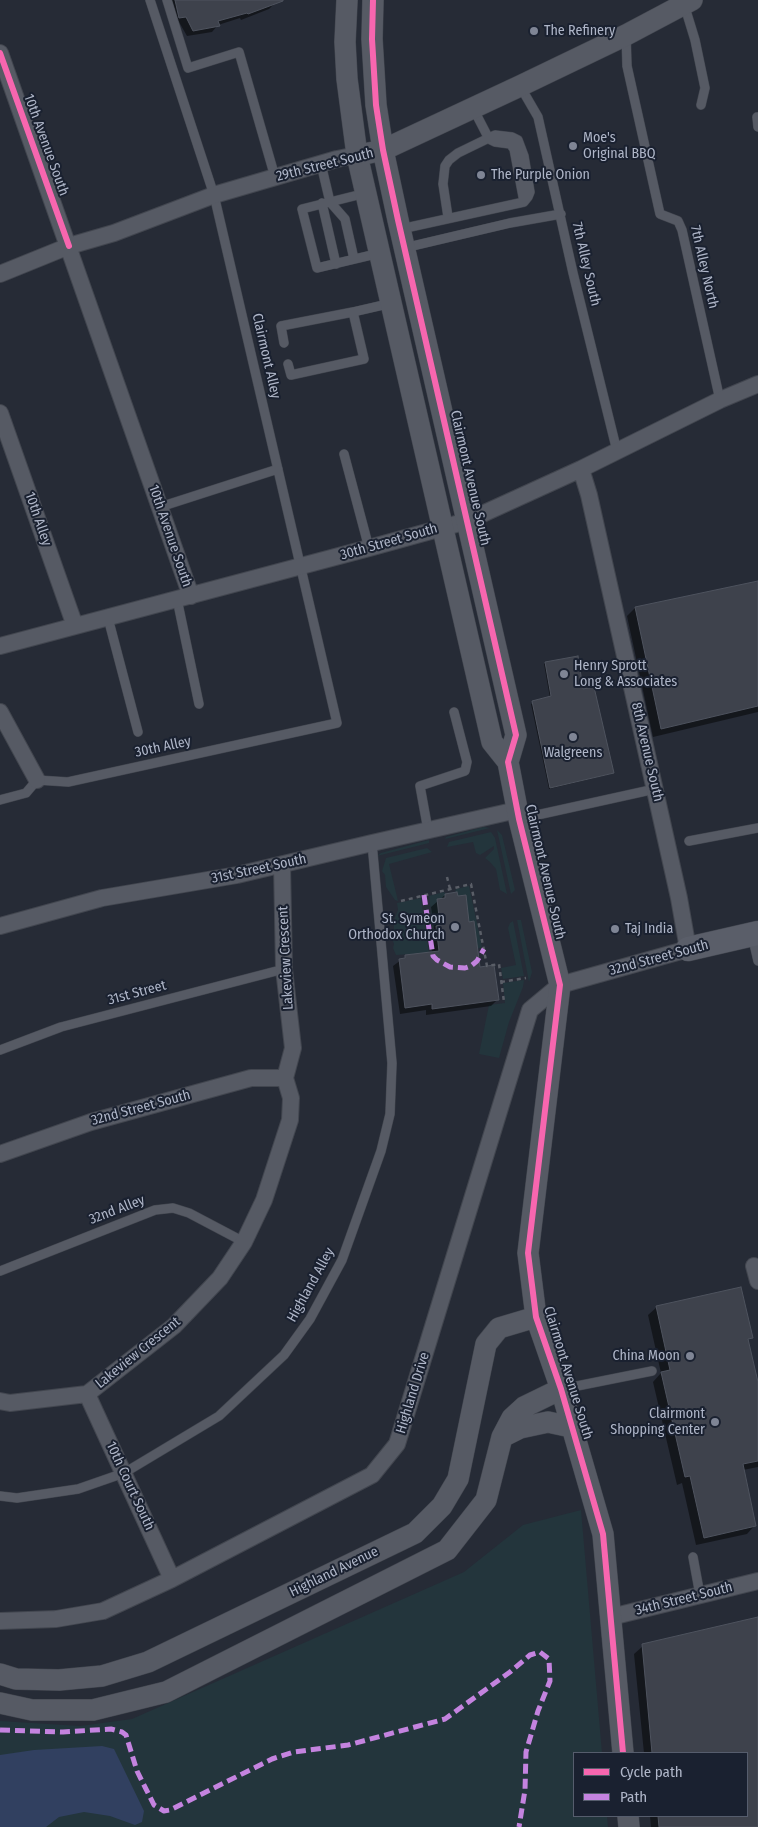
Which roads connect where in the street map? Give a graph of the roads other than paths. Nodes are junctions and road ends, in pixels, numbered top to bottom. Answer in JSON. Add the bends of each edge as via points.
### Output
{"nodes":[{"id":1,"x":150,"y":0,"type":"edge"},
{"id":2,"x":167,"y":0,"type":"edge"},
{"id":3,"x":347,"y":0,"type":"edge"},
{"id":4,"x":373,"y":0,"type":"edge"},
{"id":5,"x":688,"y":2,"type":"edge"},
{"id":6,"x":626,"y":34,"type":"junction"},
{"id":7,"x":0,"y":52,"type":"edge"},
{"id":8,"x":520,"y":86,"type":"junction"},
{"id":9,"x":701,"y":105,"type":"dead end"},
{"id":10,"x":473,"y":108,"type":"junction"},
{"id":11,"x":758,"y":117,"type":"edge"},
{"id":12,"x":758,"y":127,"type":"edge"},
{"id":13,"x":489,"y":139,"type":"junction"},
{"id":14,"x":383,"y":150,"type":"junction"},
{"id":15,"x":357,"y":155,"type":"junction"},
{"id":16,"x":321,"y":164,"type":"junction"},
{"id":17,"x":276,"y":177,"type":"junction"},
{"id":18,"x":366,"y":192,"type":"junction"},
{"id":19,"x":214,"y":195,"type":"junction"},
{"id":20,"x":326,"y":202,"type":"junction"},
{"id":21,"x":560,"y":214,"type":"junction"},
{"id":22,"x":448,"y":218,"type":"junction"},
{"id":23,"x":402,"y":239,"type":"junction"},
{"id":24,"x":69,"y":246,"type":"junction"},
{"id":25,"x":380,"y":253,"type":"junction"},
{"id":26,"x":354,"y":259,"type":"junction"},
{"id":27,"x":336,"y":264,"type":"junction"},
{"id":28,"x":0,"y":274,"type":"edge"},
{"id":29,"x":392,"y":303,"type":"junction"},
{"id":30,"x":354,"y":312,"type":"junction"},
{"id":31,"x":284,"y":343,"type":"dead end"},
{"id":32,"x":288,"y":364,"type":"dead end"},
{"id":33,"x":758,"y":384,"type":"edge"},
{"id":34,"x":720,"y":400,"type":"junction"},
{"id":35,"x":0,"y":413,"type":"edge"},
{"id":36,"x":617,"y":451,"type":"junction"},
{"id":37,"x":344,"y":454,"type":"dead end"},
{"id":38,"x":278,"y":469,"type":"junction"},
{"id":39,"x":581,"y":469,"type":"junction"},
{"id":40,"x":160,"y":507,"type":"junction"},
{"id":41,"x":467,"y":520,"type":"junction"},
{"id":42,"x":444,"y":527,"type":"junction"},
{"id":43,"x":369,"y":548,"type":"junction"},
{"id":44,"x":301,"y":566,"type":"junction"},
{"id":45,"x":184,"y":597,"type":"junction"},
{"id":46,"x":108,"y":618,"type":"junction"},
{"id":47,"x":75,"y":626,"type":"junction"},
{"id":48,"x":0,"y":646,"type":"edge"},
{"id":49,"x":199,"y":704,"type":"dead end"},
{"id":50,"x":0,"y":712,"type":"edge"},
{"id":51,"x":454,"y":712,"type":"dead end"},
{"id":52,"x":337,"y":723,"type":"joint"},
{"id":53,"x":138,"y":732,"type":"dead end"},
{"id":54,"x":508,"y":762,"type":"junction"},
{"id":55,"x":37,"y":780,"type":"junction"},
{"id":56,"x":655,"y":789,"type":"junction"},
{"id":57,"x":0,"y":800,"type":"edge"},
{"id":58,"x":518,"y":815,"type":"junction"},
{"id":59,"x":758,"y":828,"type":"edge"},
{"id":60,"x":428,"y":830,"type":"junction"},
{"id":61,"x":689,"y":841,"type":"dead end"},
{"id":62,"x":372,"y":843,"type":"junction"},
{"id":63,"x":282,"y":865,"type":"junction"},
{"id":64,"x":0,"y":926,"type":"edge"},
{"id":65,"x":755,"y":934,"type":"edge"},
{"id":66,"x":688,"y":949,"type":"junction"},
{"id":67,"x":758,"y":961,"type":"edge"},
{"id":68,"x":284,"y":969,"type":"junction"},
{"id":69,"x":560,"y":985,"type":"junction"},
{"id":70,"x":0,"y":1050,"type":"edge"},
{"id":71,"x":285,"y":1078,"type":"junction"},
{"id":72,"x":0,"y":1154,"type":"edge"},
{"id":73,"x":244,"y":1242,"type":"junction"},
{"id":74,"x":0,"y":1271,"type":"edge"},
{"id":75,"x":536,"y":1317,"type":"junction"},
{"id":76,"x":652,"y":1372,"type":"dead end"},
{"id":77,"x":562,"y":1389,"type":"junction"},
{"id":78,"x":87,"y":1394,"type":"junction"},
{"id":79,"x":0,"y":1401,"type":"edge"},
{"id":80,"x":571,"y":1427,"type":"junction"},
{"id":81,"x":502,"y":1437,"type":"junction"},
{"id":82,"x":124,"y":1473,"type":"junction"},
{"id":83,"x":0,"y":1496,"type":"edge"},
{"id":84,"x":693,"y":1557,"type":"dead end"},
{"id":85,"x":172,"y":1579,"type":"junction"},
{"id":86,"x":758,"y":1581,"type":"edge"},
{"id":87,"x":700,"y":1595,"type":"junction"},
{"id":88,"x":611,"y":1617,"type":"junction"},
{"id":89,"x":0,"y":1621,"type":"edge"},
{"id":90,"x":0,"y":1674,"type":"edge"},
{"id":91,"x":0,"y":1704,"type":"edge"},
{"id":92,"x":623,"y":1752,"type":"edge"}],
"edges":[{"from":1,"to":19,"type":"lane","name":"Clairmont Alley"},
{"from":2,"to":17,"type":"lane","via":[[188,68],[239,52]]},
{"from":3,"to":15,"type":"street","via":[[345,42]]},
{"from":4,"to":14,"type":"street","name":"Clairmont Avenue South","via":[[376,105]]},
{"from":5,"to":6,"type":"street","name":"29th Street South"},
{"from":5,"to":9,"type":"lane","via":[[705,88]]},
{"from":6,"to":8,"type":"street","name":"29th Street South"},
{"from":6,"to":34,"type":"lane","name":"7th Alley North","via":[[627,66],[660,214],[678,221],[682,230]]},
{"from":7,"to":24,"type":"street","name":"10th Avenue South"},
{"from":8,"to":10,"type":"street","name":"29th Street South"},
{"from":8,"to":21,"type":"lane","name":"7th Alley South","via":[[538,117]]},
{"from":10,"to":13,"type":"lane"},
{"from":10,"to":14,"type":"street","name":"29th Street South"},
{"from":11,"to":12,"type":"lane"},
{"from":13,"to":22,"type":"lane","via":[[458,153],[445,166],[442,184]]},
{"from":13,"to":22,"type":"lane","via":[[495,135],[518,140],[524,156],[528,197],[524,202]]},
{"from":14,"to":15,"type":"street","name":"29th Street South"},
{"from":14,"to":23,"type":"street","name":"Clairmont Avenue South"},
{"from":15,"to":16,"type":"street","name":"29th Street South"},
{"from":15,"to":18,"type":"street"},
{"from":16,"to":17,"type":"street","name":"29th Street South"},
{"from":16,"to":20,"type":"lane"},
{"from":17,"to":19,"type":"street","name":"29th Street South"},
{"from":18,"to":20,"type":"lane"},
{"from":18,"to":25,"type":"street"},
{"from":19,"to":24,"type":"street","name":"29th Street South","via":[[114,233]]},
{"from":19,"to":38,"type":"lane","name":"Clairmont Alley"},
{"from":20,"to":26,"type":"lane","via":[[345,219]]},
{"from":20,"to":27,"type":"lane"},
{"from":20,"to":27,"type":"lane","via":[[302,208],[317,268]]},
{"from":21,"to":23,"type":"lane"},
{"from":21,"to":36,"type":"lane","name":"7th Alley South"},
{"from":22,"to":23,"type":"lane"},
{"from":23,"to":41,"type":"street","name":"Clairmont Avenue South"},
{"from":24,"to":28,"type":"street","name":"29th Street South"},
{"from":24,"to":40,"type":"street","name":"10th Avenue South"},
{"from":25,"to":26,"type":"lane"},
{"from":25,"to":29,"type":"street"},
{"from":26,"to":27,"type":"lane"},
{"from":29,"to":30,"type":"lane"},
{"from":29,"to":42,"type":"street","name":"Clairmont Avenue South"},
{"from":30,"to":31,"type":"lane","via":[[281,326]]},
{"from":30,"to":32,"type":"lane","via":[[364,360],[291,375]]},
{"from":33,"to":34,"type":"street","name":"30th Street South"},
{"from":34,"to":36,"type":"street","name":"30th Street South"},
{"from":35,"to":47,"type":"street","name":"10th Alley"},
{"from":36,"to":39,"type":"street","name":"30th Street South"},
{"from":37,"to":43,"type":"lane"},
{"from":38,"to":40,"type":"lane"},
{"from":38,"to":44,"type":"lane","name":"Clairmont Alley"},
{"from":39,"to":41,"type":"street","name":"30th Street South"},
{"from":39,"to":56,"type":"street","name":"8th Avenue South"},
{"from":40,"to":45,"type":"street","name":"10th Avenue South"},
{"from":41,"to":42,"type":"street","name":"30th Street South"},
{"from":41,"to":54,"type":"street","name":"Clairmont Avenue South","via":[[516,735]]},
{"from":42,"to":43,"type":"street","name":"30th Street South"},
{"from":42,"to":54,"type":"street","name":"Clairmont Avenue South","via":[[492,742]]},
{"from":43,"to":44,"type":"street","name":"30th Street South"},
{"from":44,"to":45,"type":"street","name":"30th Street South"},
{"from":44,"to":52,"type":"lane","name":"Clairmont Alley"},
{"from":45,"to":46,"type":"street","name":"30th Street South"},
{"from":45,"to":49,"type":"lane"},
{"from":46,"to":47,"type":"street","name":"30th Street South"},
{"from":46,"to":53,"type":"lane"},
{"from":47,"to":48,"type":"street","name":"30th Street South"},
{"from":50,"to":55,"type":"street"},
{"from":51,"to":60,"type":"lane","via":[[467,762],[465,770],[420,786]]},
{"from":52,"to":55,"type":"lane","name":"30th Alley","via":[[68,782]]},
{"from":54,"to":58,"type":"street","name":"Clairmont Avenue South"},
{"from":55,"to":57,"type":"lane","via":[[26,793]]},
{"from":56,"to":58,"type":"lane"},
{"from":56,"to":66,"type":"street","name":"8th Avenue South"},
{"from":58,"to":60,"type":"street","name":"31st Street South"},
{"from":58,"to":69,"type":"street","name":"Clairmont Avenue South"},
{"from":59,"to":61,"type":"lane"},
{"from":60,"to":62,"type":"street","name":"31st Street South"},
{"from":62,"to":63,"type":"street","name":"31st Street South"},
{"from":62,"to":82,"type":"lane","name":"Highland Alley","via":[[392,1063],[390,1114],[381,1151],[342,1260],[310,1319],[284,1355],[219,1416]]},
{"from":63,"to":64,"type":"street","name":"31st Street South","via":[[237,876],[102,898]]},
{"from":63,"to":68,"type":"street","name":"Lakeview Crescent"},
{"from":65,"to":66,"type":"main road","name":"32nd Street South"},
{"from":65,"to":67,"type":"lane"},
{"from":66,"to":69,"type":"street","name":"32nd Street South"},
{"from":68,"to":70,"type":"lane","name":"31st Street","via":[[61,1027]]},
{"from":68,"to":71,"type":"street","name":"Lakeview Crescent","via":[[293,1048]]},
{"from":69,"to":75,"type":"street","name":"Clairmont Avenue South","via":[[528,1253]]},
{"from":69,"to":85,"type":"street","name":"Highland Drive","via":[[530,1010],[397,1444],[372,1475]]},
{"from":71,"to":72,"type":"street","name":"32nd Street South","via":[[250,1078],[91,1122]]},
{"from":71,"to":73,"type":"street","name":"Lakeview Crescent","via":[[291,1098],[290,1120],[264,1200]]},
{"from":73,"to":74,"type":"lane","name":"32nd Alley","via":[[173,1208],[156,1210]]},
{"from":73,"to":78,"type":"street","name":"Lakeview Crescent","via":[[220,1278],[174,1326]]},
{"from":75,"to":77,"type":"street","name":"Clairmont Avenue South"},
{"from":75,"to":90,"type":"street","name":"Highland Avenue","via":[[499,1328],[486,1344],[458,1479],[442,1506],[415,1533],[148,1662],[102,1676],[59,1680],[16,1680]]},
{"from":76,"to":77,"type":"lane"},
{"from":77,"to":80,"type":"street","name":"Clairmont Avenue South"},
{"from":77,"to":81,"type":"street","via":[[524,1407],[512,1418]]},
{"from":78,"to":79,"type":"street","name":"Lakeview Crescent","via":[[10,1403]]},
{"from":78,"to":82,"type":"street","name":"10th Court South"},
{"from":80,"to":81,"type":"street","via":[[548,1422],[520,1428]]},
{"from":80,"to":88,"type":"street","name":"Clairmont Avenue South","via":[[603,1534]]},
{"from":81,"to":91,"type":"street","via":[[486,1500],[447,1550],[166,1692],[93,1710],[32,1710]]},
{"from":82,"to":83,"type":"lane","name":"Highland Alley","via":[[78,1489],[17,1498]]},
{"from":82,"to":85,"type":"street","name":"10th Court South"},
{"from":84,"to":87,"type":"lane"},
{"from":85,"to":89,"type":"street","name":"Highland Drive","via":[[103,1611],[56,1620]]},
{"from":86,"to":87,"type":"street","name":"34th Street South"},
{"from":87,"to":88,"type":"street","name":"34th Street South"},
{"from":88,"to":92,"type":"street","name":"Clairmont Avenue South"}]}
